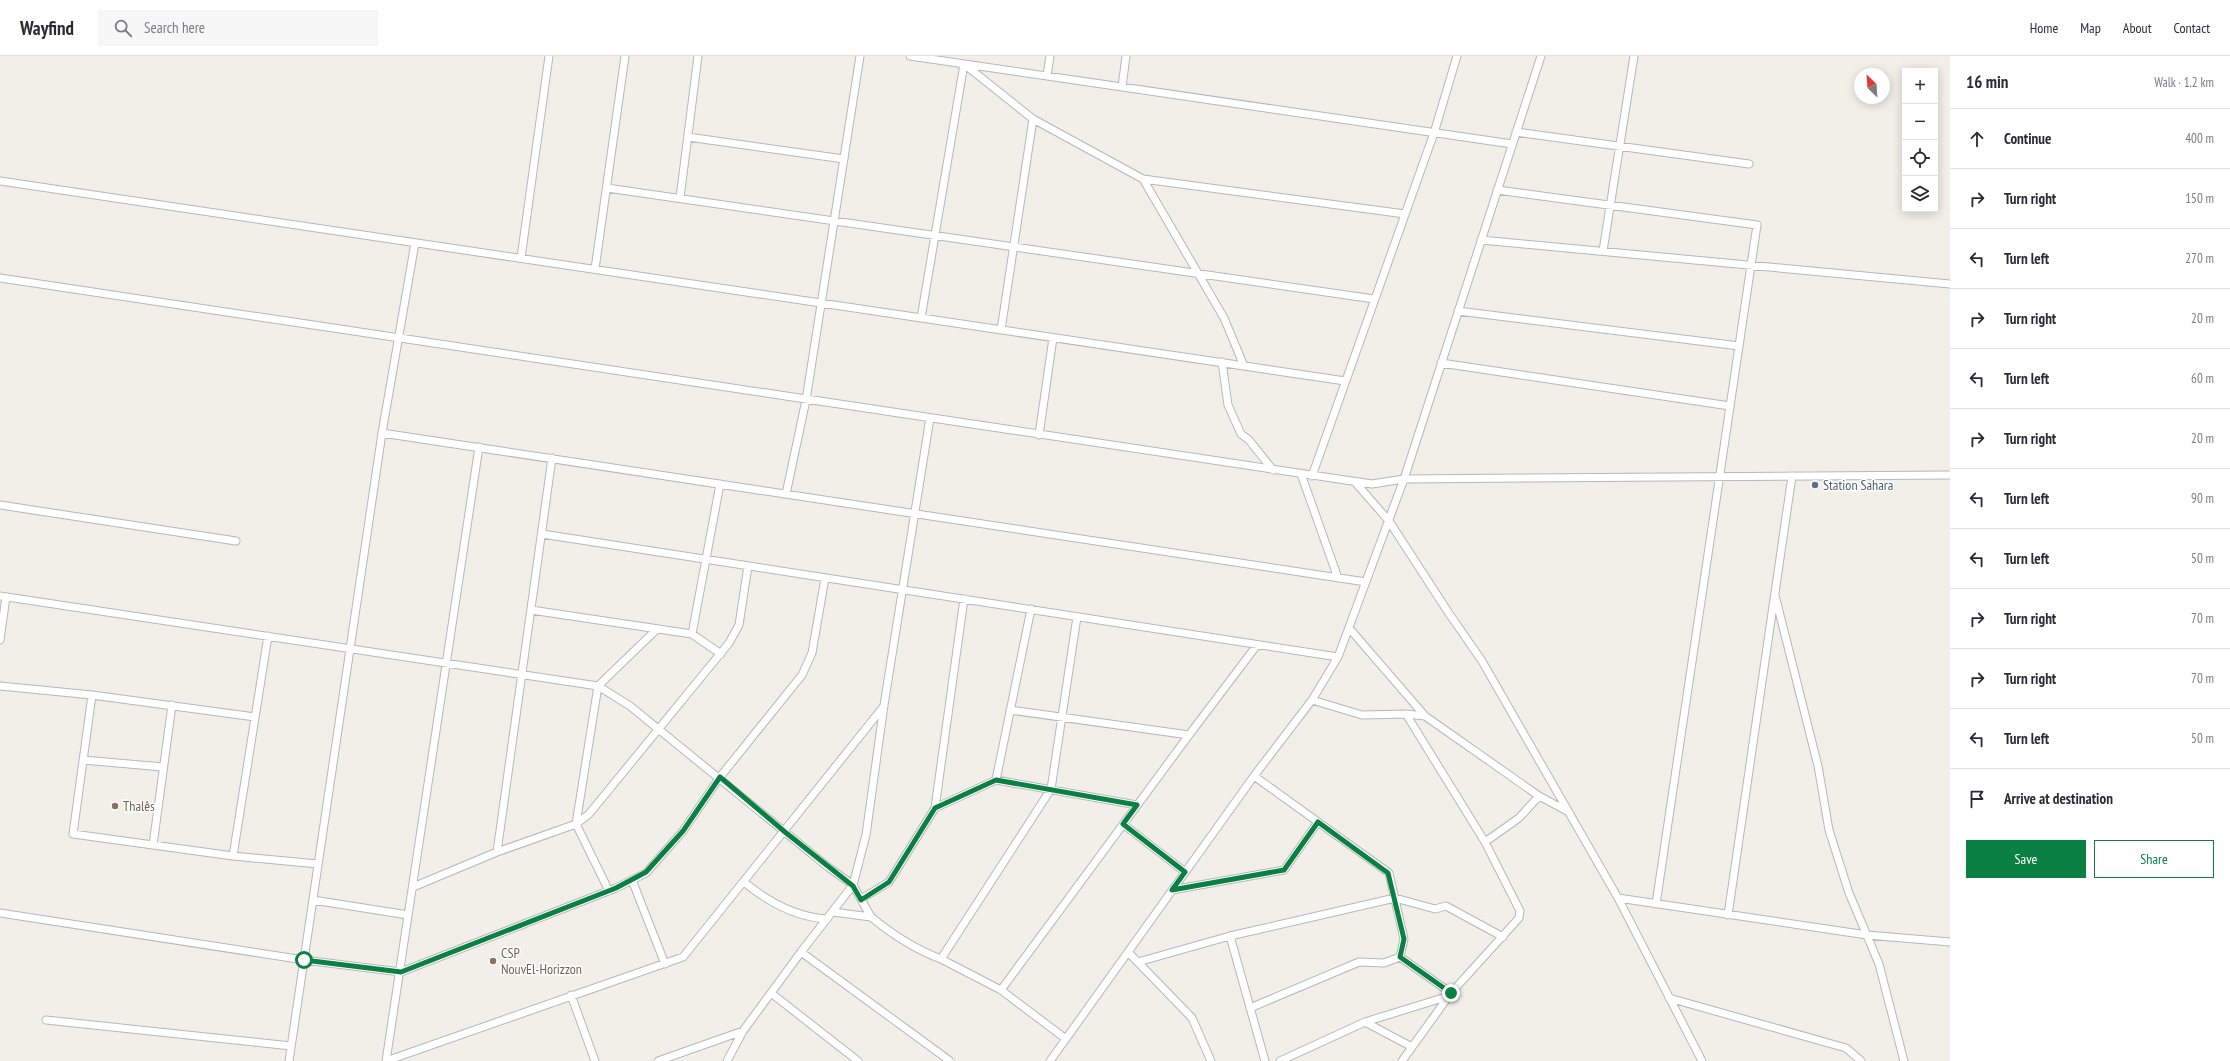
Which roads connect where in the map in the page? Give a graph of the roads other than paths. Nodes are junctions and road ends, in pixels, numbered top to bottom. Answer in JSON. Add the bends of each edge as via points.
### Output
{"nodes":[{"id":1,"x":549,"y":56,"type":"edge"},
{"id":2,"x":625,"y":56,"type":"edge"},
{"id":3,"x":698,"y":56,"type":"edge"},
{"id":4,"x":860,"y":56,"type":"edge"},
{"id":5,"x":910,"y":56,"type":"edge"},
{"id":6,"x":1050,"y":56,"type":"edge"},
{"id":7,"x":1126,"y":56,"type":"edge"},
{"id":8,"x":1457,"y":56,"type":"edge"},
{"id":9,"x":1541,"y":56,"type":"edge"},
{"id":10,"x":1634,"y":56,"type":"edge"},
{"id":11,"x":964,"y":64,"type":"junction"},
{"id":12,"x":1046,"y":76,"type":"junction"},
{"id":13,"x":1122,"y":87,"type":"junction"},
{"id":14,"x":1033,"y":119,"type":"junction"},
{"id":15,"x":1516,"y":132,"type":"junction"},
{"id":16,"x":1434,"y":133,"type":"junction"},
{"id":17,"x":688,"y":137,"type":"junction"},
{"id":18,"x":1512,"y":144,"type":"junction"},
{"id":19,"x":1620,"y":147,"type":"junction"},
{"id":20,"x":844,"y":159,"type":"junction"},
{"id":21,"x":1749,"y":164,"type":"dead end"},
{"id":22,"x":1143,"y":179,"type":"junction"},
{"id":23,"x":0,"y":181,"type":"edge"},
{"id":24,"x":607,"y":188,"type":"junction"},
{"id":25,"x":1497,"y":190,"type":"junction"},
{"id":26,"x":680,"y":198,"type":"junction"},
{"id":27,"x":1610,"y":206,"type":"junction"},
{"id":28,"x":1405,"y":214,"type":"junction"},
{"id":29,"x":834,"y":221,"type":"junction"},
{"id":30,"x":935,"y":235,"type":"junction"},
{"id":31,"x":1481,"y":240,"type":"junction"},
{"id":32,"x":415,"y":243,"type":"junction"},
{"id":33,"x":1013,"y":247,"type":"junction"},
{"id":34,"x":1603,"y":252,"type":"junction"},
{"id":35,"x":521,"y":258,"type":"junction"},
{"id":36,"x":1751,"y":265,"type":"junction"},
{"id":37,"x":595,"y":270,"type":"junction"},
{"id":38,"x":1196,"y":274,"type":"junction"},
{"id":39,"x":0,"y":278,"type":"edge"},
{"id":40,"x":1950,"y":284,"type":"edge"},
{"id":41,"x":1374,"y":300,"type":"junction"},
{"id":42,"x":821,"y":303,"type":"junction"},
{"id":43,"x":1458,"y":311,"type":"junction"},
{"id":44,"x":921,"y":318,"type":"junction"},
{"id":45,"x":1000,"y":330,"type":"junction"},
{"id":46,"x":398,"y":338,"type":"junction"},
{"id":47,"x":1053,"y":338,"type":"junction"},
{"id":48,"x":1739,"y":346,"type":"junction"},
{"id":49,"x":1222,"y":362,"type":"junction"},
{"id":50,"x":1441,"y":363,"type":"junction"},
{"id":51,"x":1244,"y":366,"type":"junction"},
{"id":52,"x":1345,"y":381,"type":"junction"},
{"id":53,"x":806,"y":400,"type":"junction"},
{"id":54,"x":1730,"y":406,"type":"junction"},
{"id":55,"x":930,"y":418,"type":"junction"},
{"id":56,"x":382,"y":433,"type":"junction"},
{"id":57,"x":1039,"y":435,"type":"junction"},
{"id":58,"x":479,"y":447,"type":"junction"},
{"id":59,"x":552,"y":458,"type":"junction"},
{"id":60,"x":1273,"y":470,"type":"junction"},
{"id":61,"x":1301,"y":474,"type":"junction"},
{"id":62,"x":1950,"y":475,"type":"edge"},
{"id":63,"x":1312,"y":476,"type":"junction"},
{"id":64,"x":1720,"y":476,"type":"junction"},
{"id":65,"x":1792,"y":476,"type":"junction"},
{"id":66,"x":1404,"y":479,"type":"junction"},
{"id":67,"x":1355,"y":482,"type":"junction"},
{"id":68,"x":720,"y":484,"type":"junction"},
{"id":69,"x":786,"y":494,"type":"junction"},
{"id":70,"x":0,"y":505,"type":"edge"},
{"id":71,"x":915,"y":514,"type":"junction"},
{"id":72,"x":1389,"y":521,"type":"junction"},
{"id":73,"x":542,"y":534,"type":"junction"},
{"id":74,"x":236,"y":541,"type":"dead end"},
{"id":75,"x":706,"y":559,"type":"junction"},
{"id":76,"x":748,"y":566,"type":"junction"},
{"id":77,"x":825,"y":578,"type":"junction"},
{"id":78,"x":1338,"y":578,"type":"junction"},
{"id":79,"x":1366,"y":582,"type":"junction"},
{"id":80,"x":903,"y":590,"type":"junction"},
{"id":81,"x":1775,"y":595,"type":"junction"},
{"id":82,"x":3,"y":597,"type":"edge"},
{"id":83,"x":964,"y":599,"type":"junction"},
{"id":84,"x":1031,"y":609,"type":"junction"},
{"id":85,"x":531,"y":610,"type":"junction"},
{"id":86,"x":1077,"y":617,"type":"junction"},
{"id":87,"x":1349,"y":628,"type":"junction"},
{"id":88,"x":657,"y":629,"type":"junction"},
{"id":89,"x":692,"y":634,"type":"junction"},
{"id":90,"x":268,"y":636,"type":"junction"},
{"id":91,"x":0,"y":640,"type":"edge"},
{"id":92,"x":1257,"y":645,"type":"junction"},
{"id":93,"x":350,"y":649,"type":"junction"},
{"id":94,"x":721,"y":654,"type":"junction"},
{"id":95,"x":1338,"y":657,"type":"junction"},
{"id":96,"x":445,"y":663,"type":"junction"},
{"id":97,"x":522,"y":674,"type":"junction"},
{"id":98,"x":0,"y":686,"type":"edge"},
{"id":99,"x":598,"y":686,"type":"junction"},
{"id":100,"x":92,"y":694,"type":"junction"},
{"id":101,"x":1312,"y":700,"type":"junction"},
{"id":102,"x":172,"y":705,"type":"junction"},
{"id":103,"x":884,"y":705,"type":"junction"},
{"id":104,"x":1010,"y":710,"type":"junction"},
{"id":105,"x":1406,"y":714,"type":"junction"},
{"id":106,"x":1424,"y":716,"type":"junction"},
{"id":107,"x":255,"y":717,"type":"junction"},
{"id":108,"x":1062,"y":717,"type":"junction"},
{"id":109,"x":659,"y":730,"type":"junction"},
{"id":110,"x":1188,"y":735,"type":"junction"},
{"id":111,"x":83,"y":760,"type":"junction"},
{"id":112,"x":163,"y":767,"type":"junction"},
{"id":113,"x":1254,"y":776,"type":"junction"},
{"id":114,"x":720,"y":777,"type":"junction"},
{"id":115,"x":996,"y":780,"type":"junction"},
{"id":116,"x":1051,"y":789,"type":"junction"},
{"id":117,"x":1539,"y":796,"type":"junction"},
{"id":118,"x":1137,"y":805,"type":"junction"},
{"id":119,"x":935,"y":808,"type":"junction"},
{"id":120,"x":1569,"y":812,"type":"junction"},
{"id":121,"x":1318,"y":822,"type":"junction"},
{"id":122,"x":576,"y":824,"type":"junction"},
{"id":123,"x":1123,"y":824,"type":"junction"},
{"id":124,"x":785,"y":832,"type":"junction"},
{"id":125,"x":1485,"y":842,"type":"junction"},
{"id":126,"x":153,"y":845,"type":"junction"},
{"id":127,"x":497,"y":852,"type":"junction"},
{"id":128,"x":233,"y":856,"type":"junction"},
{"id":129,"x":318,"y":864,"type":"junction"},
{"id":130,"x":1185,"y":872,"type":"junction"},
{"id":131,"x":632,"y":880,"type":"junction"},
{"id":132,"x":744,"y":882,"type":"junction"},
{"id":133,"x":853,"y":886,"type":"junction"},
{"id":134,"x":413,"y":887,"type":"junction"},
{"id":135,"x":1172,"y":890,"type":"junction"},
{"id":136,"x":609,"y":891,"type":"junction"},
{"id":137,"x":1395,"y":898,"type":"junction"},
{"id":138,"x":1618,"y":898,"type":"junction"},
{"id":139,"x":313,"y":900,"type":"junction"},
{"id":140,"x":861,"y":900,"type":"junction"},
{"id":141,"x":1656,"y":904,"type":"junction"},
{"id":142,"x":832,"y":912,"type":"junction"},
{"id":143,"x":0,"y":913,"type":"edge"},
{"id":144,"x":408,"y":915,"type":"junction"},
{"id":145,"x":1728,"y":915,"type":"junction"},
{"id":146,"x":871,"y":917,"type":"junction"},
{"id":147,"x":827,"y":919,"type":"junction"},
{"id":148,"x":1867,"y":935,"type":"junction"},
{"id":149,"x":1230,"y":936,"type":"junction"},
{"id":150,"x":1503,"y":937,"type":"junction"},
{"id":151,"x":1950,"y":942,"type":"edge"},
{"id":152,"x":801,"y":952,"type":"junction"},
{"id":153,"x":1128,"y":952,"type":"junction"},
{"id":154,"x":1400,"y":957,"type":"junction"},
{"id":155,"x":941,"y":959,"type":"junction"},
{"id":156,"x":304,"y":960,"type":"junction"},
{"id":157,"x":1138,"y":962,"type":"junction"},
{"id":158,"x":665,"y":964,"type":"junction"},
{"id":159,"x":401,"y":972,"type":"junction"},
{"id":160,"x":1001,"y":990,"type":"junction"},
{"id":161,"x":771,"y":994,"type":"junction"},
{"id":162,"x":1450,"y":994,"type":"junction"},
{"id":163,"x":571,"y":995,"type":"junction"},
{"id":164,"x":1669,"y":998,"type":"junction"},
{"id":165,"x":1250,"y":1008,"type":"junction"},
{"id":166,"x":46,"y":1020,"type":"dead end"},
{"id":167,"x":1365,"y":1022,"type":"junction"},
{"id":168,"x":743,"y":1031,"type":"junction"},
{"id":169,"x":1066,"y":1039,"type":"junction"},
{"id":170,"x":291,"y":1046,"type":"junction"},
{"id":171,"x":1412,"y":1047,"type":"junction"},
{"id":172,"x":729,"y":1060,"type":"edge"},
{"id":173,"x":1054,"y":1060,"type":"edge"},
{"id":174,"x":289,"y":1061,"type":"edge"},
{"id":175,"x":386,"y":1061,"type":"edge"},
{"id":176,"x":595,"y":1061,"type":"edge"},
{"id":177,"x":658,"y":1061,"type":"edge"},
{"id":178,"x":858,"y":1061,"type":"edge"},
{"id":179,"x":950,"y":1061,"type":"edge"},
{"id":180,"x":1211,"y":1061,"type":"edge"},
{"id":181,"x":1265,"y":1061,"type":"edge"},
{"id":182,"x":1280,"y":1061,"type":"edge"},
{"id":183,"x":1402,"y":1061,"type":"edge"},
{"id":184,"x":1702,"y":1061,"type":"edge"},
{"id":185,"x":1861,"y":1061,"type":"edge"},
{"id":186,"x":1904,"y":1061,"type":"edge"}],
"edges":[{"from":1,"to":35,"type":"street"},
{"from":2,"to":24,"type":"street"},
{"from":3,"to":17,"type":"street"},
{"from":4,"to":20,"type":"street"},
{"from":5,"to":11,"type":"street"},
{"from":6,"to":12,"type":"street"},
{"from":7,"to":13,"type":"street"},
{"from":8,"to":16,"type":"street"},
{"from":9,"to":15,"type":"street"},
{"from":10,"to":19,"type":"street"},
{"from":11,"to":12,"type":"street"},
{"from":11,"to":14,"type":"street"},
{"from":11,"to":30,"type":"street"},
{"from":12,"to":13,"type":"street"},
{"from":13,"to":16,"type":"street"},
{"from":14,"to":22,"type":"street"},
{"from":14,"to":33,"type":"street"},
{"from":15,"to":18,"type":"street"},
{"from":15,"to":19,"type":"street"},
{"from":16,"to":18,"type":"street"},
{"from":16,"to":28,"type":"street"},
{"from":17,"to":20,"type":"street"},
{"from":17,"to":26,"type":"street"},
{"from":18,"to":25,"type":"street"},
{"from":19,"to":21,"type":"street"},
{"from":19,"to":27,"type":"street"},
{"from":20,"to":29,"type":"street"},
{"from":22,"to":28,"type":"street"},
{"from":22,"to":38,"type":"street"},
{"from":23,"to":32,"type":"street"},
{"from":24,"to":26,"type":"street"},
{"from":24,"to":37,"type":"street"},
{"from":25,"to":27,"type":"street"},
{"from":25,"to":31,"type":"street"},
{"from":26,"to":29,"type":"street"},
{"from":27,"to":34,"type":"street"},
{"from":27,"to":36,"type":"street","via":[[1757,225]]},
{"from":28,"to":41,"type":"street"},
{"from":29,"to":30,"type":"street"},
{"from":29,"to":42,"type":"street"},
{"from":30,"to":33,"type":"street"},
{"from":30,"to":44,"type":"street"},
{"from":31,"to":34,"type":"street"},
{"from":31,"to":43,"type":"street"},
{"from":32,"to":35,"type":"street"},
{"from":32,"to":46,"type":"street"},
{"from":33,"to":38,"type":"street"},
{"from":33,"to":45,"type":"street"},
{"from":34,"to":36,"type":"street"},
{"from":35,"to":37,"type":"street"},
{"from":36,"to":40,"type":"street"},
{"from":36,"to":48,"type":"street"},
{"from":37,"to":42,"type":"street"},
{"from":38,"to":41,"type":"street"},
{"from":38,"to":51,"type":"street","via":[[1224,318]]},
{"from":39,"to":46,"type":"street"},
{"from":41,"to":52,"type":"street"},
{"from":42,"to":44,"type":"street"},
{"from":42,"to":53,"type":"street"},
{"from":43,"to":48,"type":"street"},
{"from":43,"to":50,"type":"street"},
{"from":44,"to":45,"type":"street"},
{"from":45,"to":47,"type":"street"},
{"from":46,"to":53,"type":"street"},
{"from":46,"to":56,"type":"street"},
{"from":47,"to":49,"type":"street"},
{"from":47,"to":57,"type":"street"},
{"from":48,"to":54,"type":"street"},
{"from":49,"to":51,"type":"street"},
{"from":49,"to":60,"type":"street","via":[[1228,405],[1241,434],[1250,440]]},
{"from":50,"to":54,"type":"street"},
{"from":50,"to":66,"type":"street"},
{"from":51,"to":52,"type":"street"},
{"from":52,"to":63,"type":"street"},
{"from":53,"to":55,"type":"street"},
{"from":53,"to":69,"type":"street"},
{"from":54,"to":64,"type":"street"},
{"from":55,"to":57,"type":"street"},
{"from":55,"to":71,"type":"street"},
{"from":56,"to":58,"type":"street"},
{"from":56,"to":93,"type":"street"},
{"from":57,"to":60,"type":"street"},
{"from":58,"to":59,"type":"street"},
{"from":58,"to":96,"type":"street"},
{"from":59,"to":68,"type":"street"},
{"from":59,"to":73,"type":"street"},
{"from":60,"to":61,"type":"street"},
{"from":61,"to":63,"type":"street"},
{"from":61,"to":78,"type":"street"},
{"from":62,"to":65,"type":"street"},
{"from":63,"to":67,"type":"street"},
{"from":64,"to":65,"type":"street"},
{"from":64,"to":66,"type":"street"},
{"from":64,"to":141,"type":"street"},
{"from":65,"to":81,"type":"street"},
{"from":66,"to":67,"type":"street","via":[[1372,484]]},
{"from":66,"to":72,"type":"street"},
{"from":67,"to":72,"type":"street"},
{"from":68,"to":69,"type":"street"},
{"from":68,"to":75,"type":"street"},
{"from":69,"to":71,"type":"street"},
{"from":70,"to":74,"type":"street"},
{"from":71,"to":78,"type":"street"},
{"from":71,"to":80,"type":"street"},
{"from":72,"to":79,"type":"street"},
{"from":72,"to":120,"type":"street","via":[[1482,661]]},
{"from":73,"to":75,"type":"street"},
{"from":73,"to":85,"type":"street"},
{"from":75,"to":76,"type":"street"},
{"from":75,"to":89,"type":"street"},
{"from":76,"to":77,"type":"street"},
{"from":76,"to":94,"type":"street","via":[[739,625]]},
{"from":77,"to":80,"type":"street"},
{"from":77,"to":114,"type":"street","via":[[812,653],[802,675]]},
{"from":78,"to":79,"type":"street"},
{"from":79,"to":87,"type":"street"},
{"from":80,"to":83,"type":"street"},
{"from":80,"to":103,"type":"street"},
{"from":81,"to":145,"type":"street"},
{"from":81,"to":148,"type":"street","via":[[1818,766],[1829,830],[1849,893]]},
{"from":82,"to":90,"type":"street"},
{"from":82,"to":91,"type":"street"},
{"from":83,"to":84,"type":"street"},
{"from":83,"to":119,"type":"street"},
{"from":84,"to":86,"type":"street"},
{"from":84,"to":104,"type":"street"},
{"from":85,"to":88,"type":"street"},
{"from":85,"to":97,"type":"street"},
{"from":86,"to":92,"type":"street"},
{"from":86,"to":108,"type":"street"},
{"from":87,"to":95,"type":"street"},
{"from":87,"to":106,"type":"street"},
{"from":88,"to":89,"type":"street"},
{"from":88,"to":99,"type":"street"},
{"from":89,"to":94,"type":"street"},
{"from":90,"to":93,"type":"street"},
{"from":90,"to":107,"type":"street"},
{"from":92,"to":95,"type":"street"},
{"from":92,"to":110,"type":"street"},
{"from":93,"to":96,"type":"street"},
{"from":93,"to":129,"type":"street"},
{"from":94,"to":109,"type":"street"},
{"from":95,"to":101,"type":"street"},
{"from":96,"to":97,"type":"street"},
{"from":96,"to":134,"type":"street"},
{"from":97,"to":99,"type":"street"},
{"from":97,"to":127,"type":"street"},
{"from":98,"to":100,"type":"street"},
{"from":99,"to":109,"type":"street","via":[[630,706]]},
{"from":99,"to":122,"type":"street"},
{"from":100,"to":102,"type":"street"},
{"from":100,"to":111,"type":"street"},
{"from":101,"to":105,"type":"street","via":[[1362,716]]},
{"from":101,"to":113,"type":"street"},
{"from":102,"to":107,"type":"street"},
{"from":102,"to":112,"type":"street"},
{"from":103,"to":124,"type":"street"},
{"from":103,"to":133,"type":"street","via":[[866,835]]},
{"from":104,"to":108,"type":"street"},
{"from":104,"to":115,"type":"street"},
{"from":105,"to":106,"type":"street"},
{"from":105,"to":125,"type":"street"},
{"from":106,"to":117,"type":"street"},
{"from":107,"to":128,"type":"street"},
{"from":108,"to":110,"type":"street"},
{"from":108,"to":116,"type":"street"},
{"from":109,"to":114,"type":"street"},
{"from":109,"to":122,"type":"street","via":[[590,814]]},
{"from":110,"to":118,"type":"street"},
{"from":111,"to":112,"type":"street"},
{"from":111,"to":126,"type":"street","via":[[73,834]]},
{"from":112,"to":126,"type":"street"},
{"from":113,"to":121,"type":"street"},
{"from":113,"to":130,"type":"street"},
{"from":114,"to":124,"type":"street"},
{"from":114,"to":131,"type":"street","via":[[683,831],[646,872]]},
{"from":115,"to":116,"type":"street"},
{"from":115,"to":119,"type":"street"},
{"from":116,"to":118,"type":"street"},
{"from":116,"to":155,"type":"street"},
{"from":117,"to":120,"type":"street"},
{"from":117,"to":125,"type":"street","via":[[1519,818]]},
{"from":118,"to":123,"type":"street"},
{"from":119,"to":140,"type":"street","via":[[889,882]]},
{"from":120,"to":138,"type":"street"},
{"from":121,"to":135,"type":"street","via":[[1284,870]]},
{"from":121,"to":137,"type":"street","via":[[1388,873]]},
{"from":122,"to":127,"type":"street"},
{"from":122,"to":136,"type":"street"},
{"from":123,"to":130,"type":"street"},
{"from":123,"to":160,"type":"street"},
{"from":124,"to":132,"type":"street"},
{"from":124,"to":133,"type":"street"},
{"from":125,"to":150,"type":"street","via":[[1520,911],[1519,918]]},
{"from":126,"to":128,"type":"street"},
{"from":127,"to":134,"type":"street"},
{"from":128,"to":129,"type":"street"},
{"from":129,"to":139,"type":"street"},
{"from":130,"to":135,"type":"street"},
{"from":131,"to":136,"type":"street"},
{"from":131,"to":158,"type":"street"},
{"from":132,"to":147,"type":"street","via":[[778,905],[808,918]]},
{"from":132,"to":158,"type":"street","via":[[683,957]]},
{"from":133,"to":140,"type":"street"},
{"from":133,"to":142,"type":"street"},
{"from":134,"to":144,"type":"street"},
{"from":135,"to":153,"type":"street"},
{"from":136,"to":159,"type":"street"},
{"from":137,"to":149,"type":"street"},
{"from":137,"to":150,"type":"street","via":[[1435,909],[1446,906]]},
{"from":137,"to":154,"type":"street","via":[[1404,939]]},
{"from":138,"to":141,"type":"street"},
{"from":138,"to":164,"type":"street"},
{"from":139,"to":144,"type":"street"},
{"from":139,"to":156,"type":"street"},
{"from":140,"to":146,"type":"street"},
{"from":141,"to":145,"type":"street"},
{"from":142,"to":146,"type":"street"},
{"from":142,"to":147,"type":"street"},
{"from":143,"to":156,"type":"street"},
{"from":144,"to":159,"type":"street"},
{"from":145,"to":148,"type":"street"},
{"from":146,"to":155,"type":"street","via":[[895,937]]},
{"from":147,"to":152,"type":"street"},
{"from":148,"to":151,"type":"street"},
{"from":148,"to":186,"type":"street","via":[[1879,964]]},
{"from":149,"to":157,"type":"street"},
{"from":149,"to":165,"type":"street"},
{"from":150,"to":162,"type":"street"},
{"from":152,"to":161,"type":"street"},
{"from":152,"to":179,"type":"street"},
{"from":153,"to":157,"type":"street"},
{"from":153,"to":169,"type":"street"},
{"from":154,"to":162,"type":"street"},
{"from":154,"to":165,"type":"street","via":[[1384,963],[1359,962]]},
{"from":155,"to":160,"type":"street"},
{"from":156,"to":159,"type":"street"},
{"from":156,"to":170,"type":"street"},
{"from":157,"to":180,"type":"street","via":[[1192,1018]]},
{"from":158,"to":163,"type":"street"},
{"from":159,"to":175,"type":"street"},
{"from":160,"to":169,"type":"street"},
{"from":161,"to":168,"type":"street"},
{"from":161,"to":178,"type":"street"},
{"from":162,"to":167,"type":"street"},
{"from":162,"to":171,"type":"street"},
{"from":163,"to":175,"type":"street"},
{"from":163,"to":176,"type":"street"},
{"from":164,"to":184,"type":"street"},
{"from":164,"to":185,"type":"street","via":[[1846,1048]]},
{"from":165,"to":181,"type":"street"},
{"from":166,"to":170,"type":"street"},
{"from":167,"to":171,"type":"street"},
{"from":167,"to":182,"type":"street"},
{"from":168,"to":172,"type":"street"},
{"from":168,"to":177,"type":"street"},
{"from":169,"to":173,"type":"street"},
{"from":170,"to":174,"type":"street"},
{"from":171,"to":183,"type":"street"}]}
